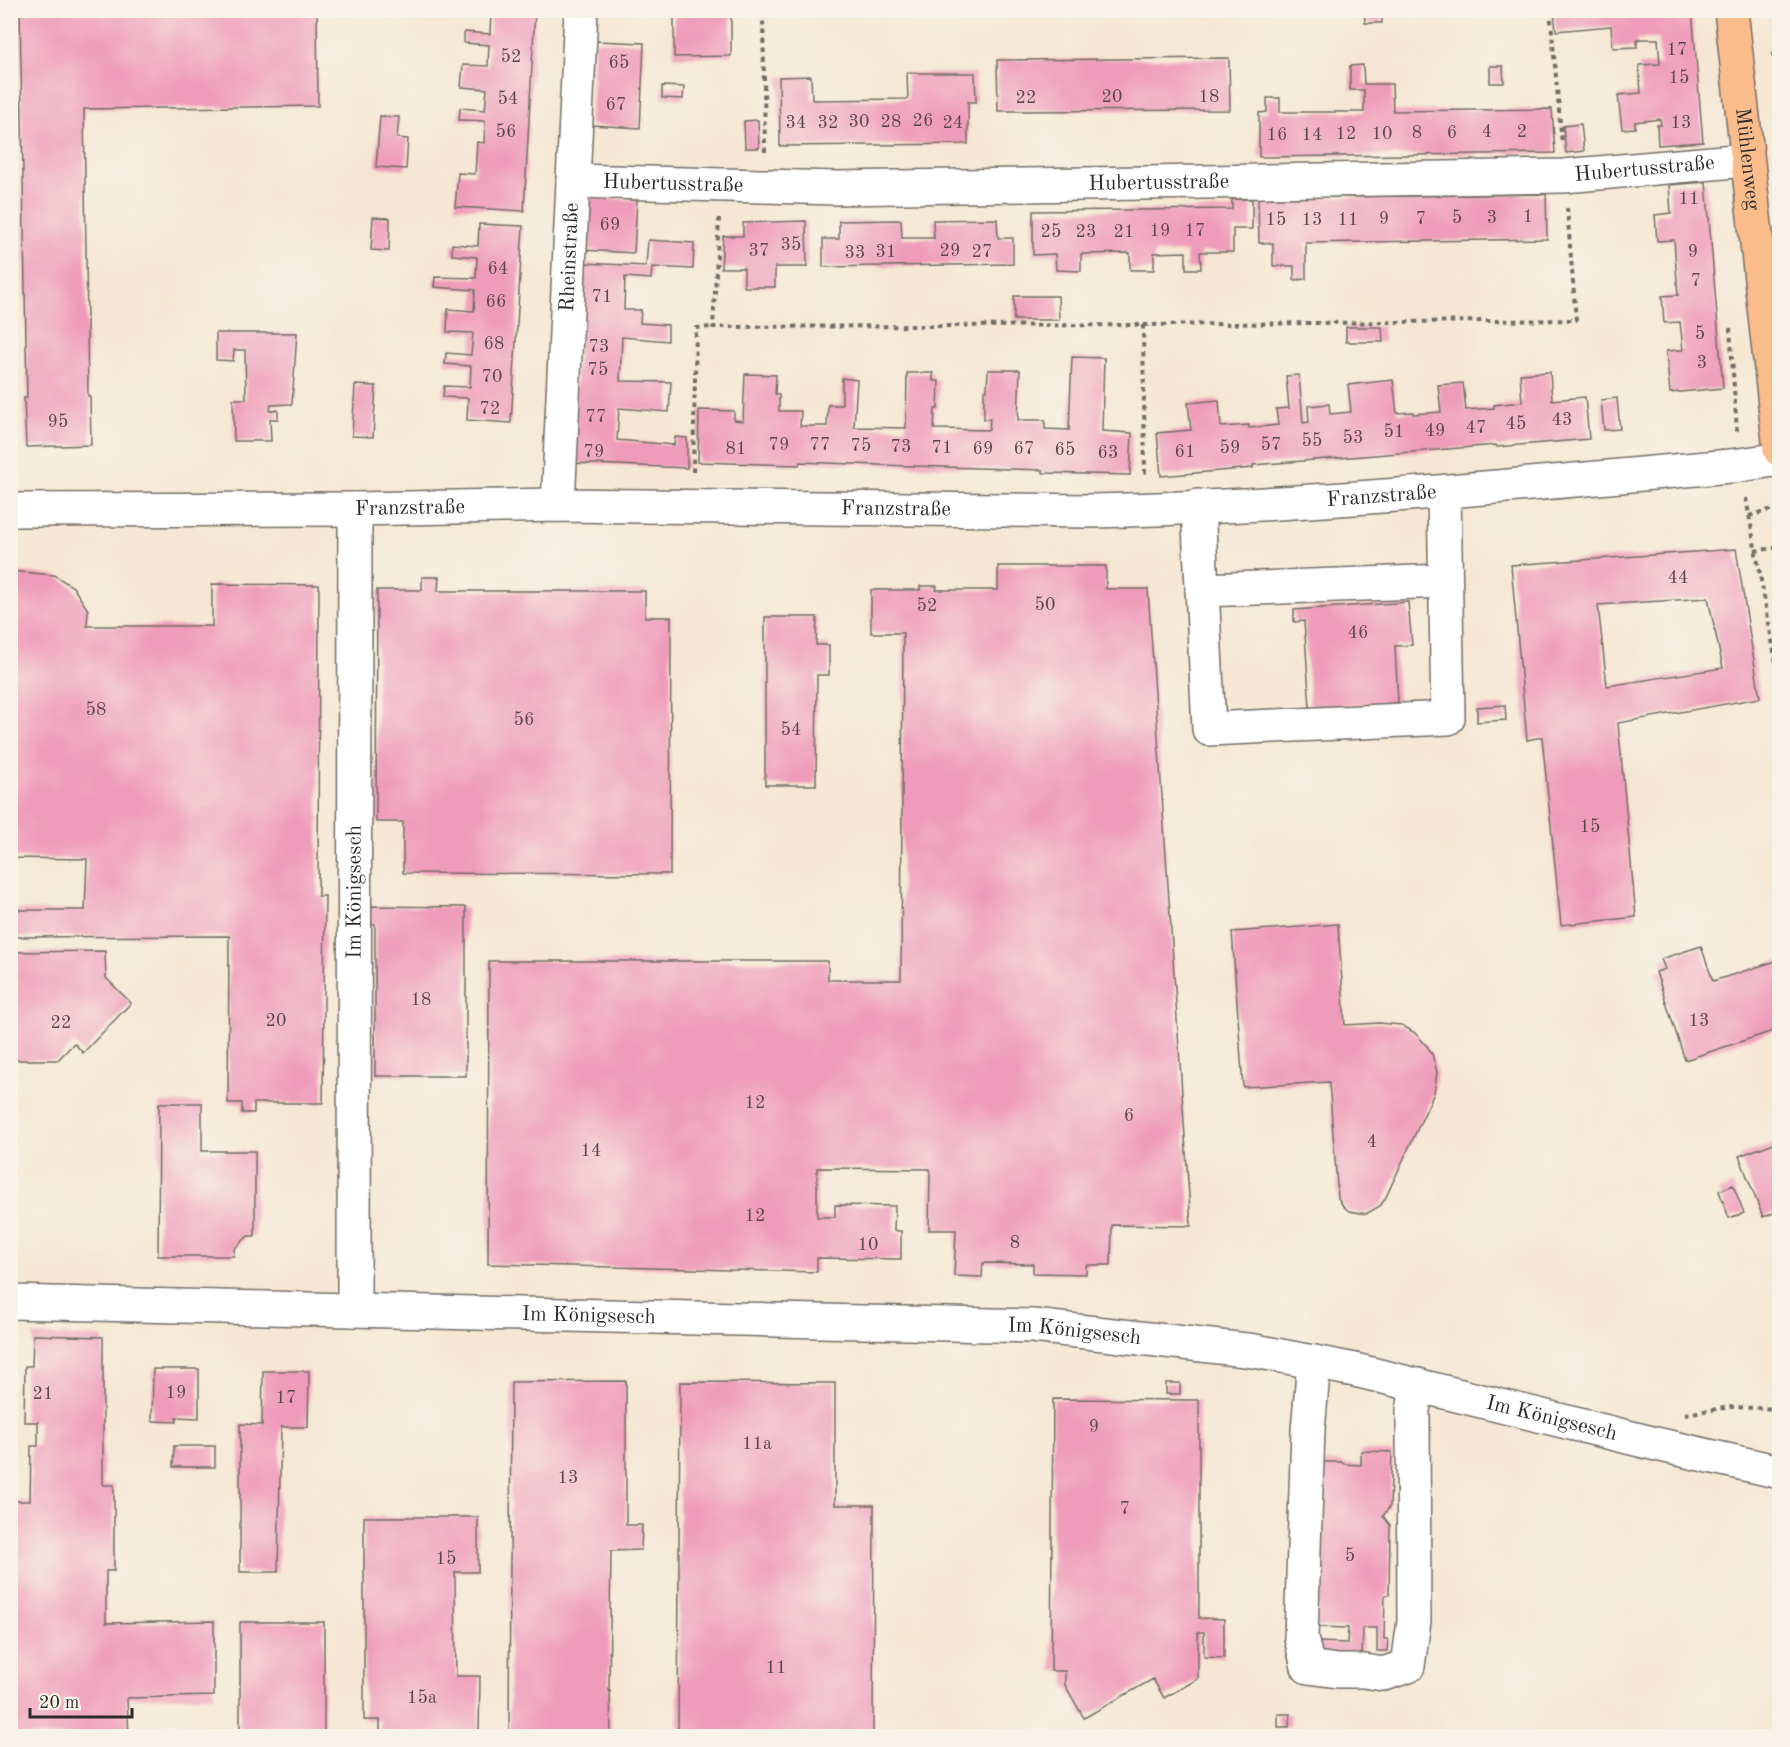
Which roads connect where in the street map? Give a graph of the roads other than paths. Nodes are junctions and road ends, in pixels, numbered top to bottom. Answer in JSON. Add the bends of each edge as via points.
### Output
{"nodes":[{"id":1,"x":582,"y":10,"type":"edge"},
{"id":2,"x":1731,"y":10,"type":"edge"},
{"id":3,"x":1746,"y":160,"type":"junction"},
{"id":4,"x":573,"y":181,"type":"junction"},
{"id":5,"x":1779,"y":450,"type":"edge"},
{"id":6,"x":1779,"y":459,"type":"edge"},
{"id":7,"x":1444,"y":492,"type":"junction"},
{"id":8,"x":558,"y":505,"type":"junction"},
{"id":9,"x":1198,"y":506,"type":"junction"},
{"id":10,"x":355,"y":509,"type":"junction"},
{"id":11,"x":10,"y":510,"type":"edge"},
{"id":12,"x":1445,"y":581,"type":"junction"},
{"id":13,"x":1202,"y":590,"type":"junction"},
{"id":14,"x":10,"y":1302,"type":"edge"},
{"id":15,"x":354,"y":1310,"type":"junction"},
{"id":16,"x":1314,"y":1362,"type":"junction"},
{"id":17,"x":1418,"y":1385,"type":"junction"},
{"id":18,"x":1779,"y":1472,"type":"edge"}],
"edges":[{"from":1,"to":4,"type":"street","name":"Rheinstraße"},
{"from":2,"to":3,"type":"main road","name":"Mühlenweg"},
{"from":3,"to":4,"type":"street","name":"Hubertusstraße","via":[[1564,176],[836,188]]},
{"from":3,"to":5,"type":"main road","name":"Mühlenweg"},
{"from":4,"to":8,"type":"street","name":"Rheinstraße"},
{"from":6,"to":7,"type":"street","name":"Franzstraße"},
{"from":7,"to":9,"type":"street","name":"Franzstraße"},
{"from":7,"to":12,"type":"street"},
{"from":8,"to":9,"type":"street","name":"Franzstraße","via":[[1089,511]]},
{"from":8,"to":10,"type":"street","name":"Franzstraße"},
{"from":9,"to":13,"type":"street"},
{"from":10,"to":11,"type":"street","name":"Franzstraße"},
{"from":10,"to":15,"type":"street","name":"Im Königsesch"},
{"from":12,"to":13,"type":"street"},
{"from":12,"to":13,"type":"street","via":[[1448,718],[1221,729],[1209,729]]},
{"from":14,"to":15,"type":"street","name":"Im Königsesch"},
{"from":15,"to":16,"type":"street","name":"Im Königsesch","via":[[1033,1326],[1255,1351]]},
{"from":16,"to":17,"type":"street","name":"Im Königsesch"},
{"from":16,"to":17,"type":"street","via":[[1301,1638],[1308,1667],[1383,1674],[1408,1666],[1414,1621],[1413,1410]]},
{"from":17,"to":18,"type":"street","name":"Im Königsesch"}]}
